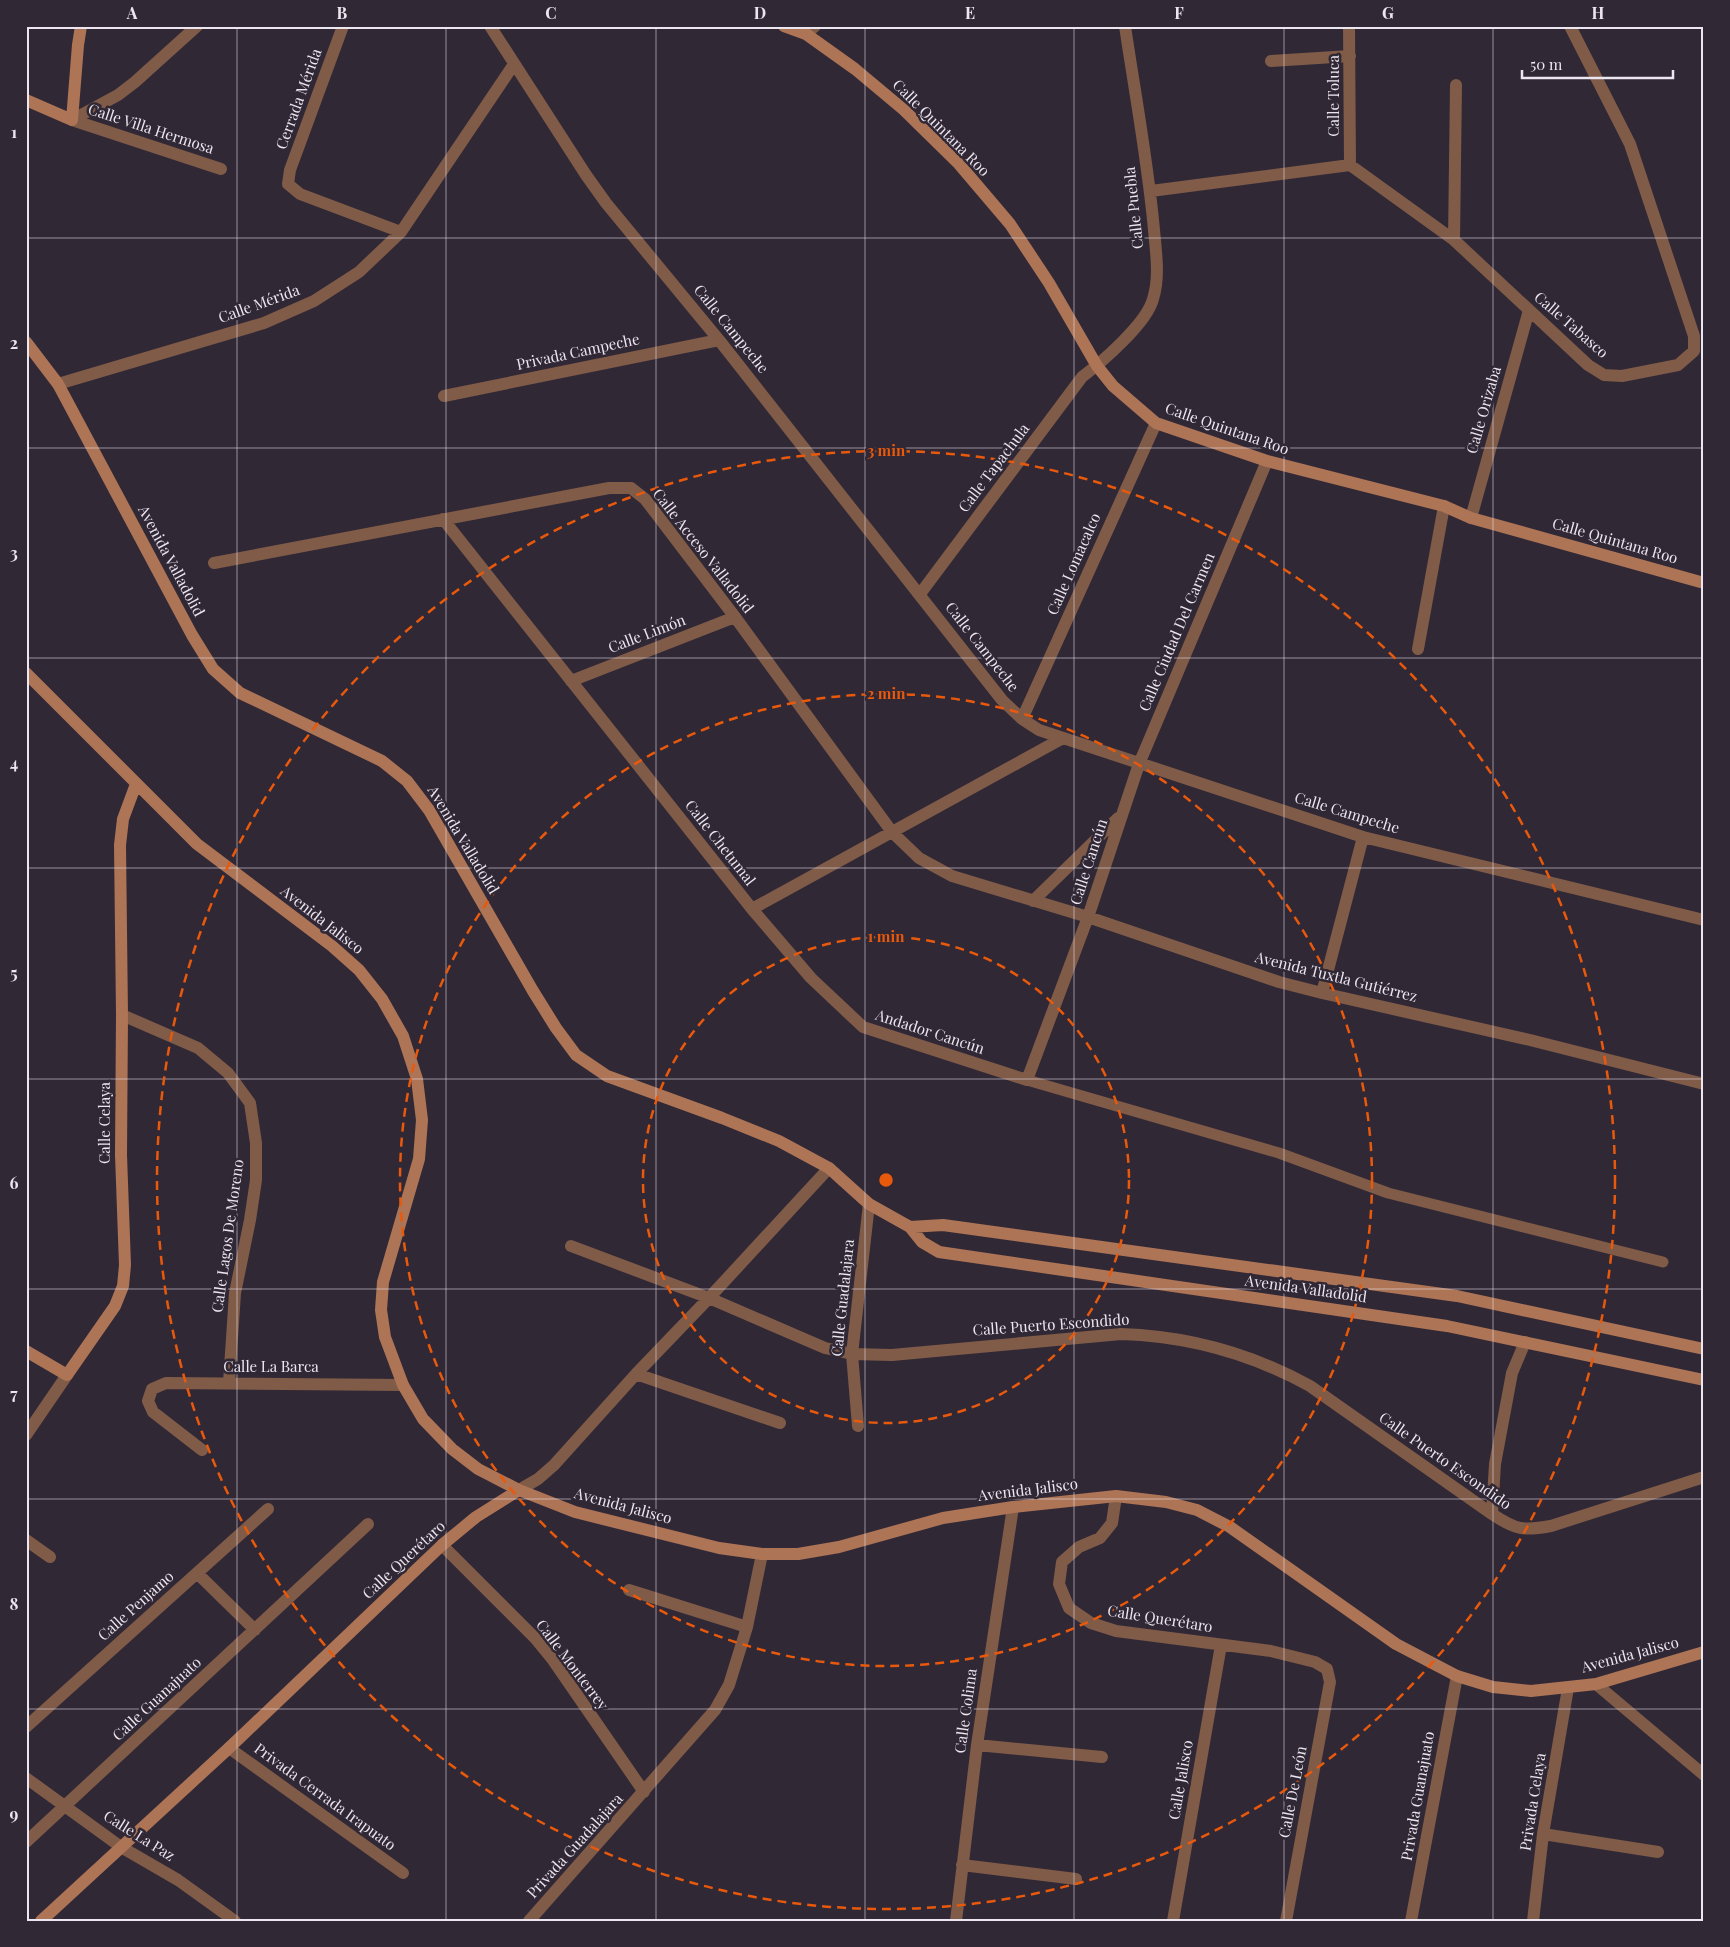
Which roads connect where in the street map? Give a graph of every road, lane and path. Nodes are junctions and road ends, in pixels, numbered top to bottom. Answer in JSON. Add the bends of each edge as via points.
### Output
{"nodes":[{"id":1,"x":81,"y":26,"type":"edge"},
{"id":2,"x":197,"y":26,"type":"edge"},
{"id":3,"x":342,"y":26,"type":"edge"},
{"id":4,"x":490,"y":26,"type":"edge"},
{"id":5,"x":784,"y":26,"type":"edge"},
{"id":6,"x":1125,"y":26,"type":"edge"},
{"id":7,"x":1350,"y":26,"type":"edge"},
{"id":8,"x":1570,"y":26,"type":"edge"},
{"id":9,"x":810,"y":30,"type":"edge"},
{"id":10,"x":1350,"y":56,"type":"junction"},
{"id":11,"x":1272,"y":61,"type":"dead end"},
{"id":12,"x":514,"y":64,"type":"junction"},
{"id":13,"x":1456,"y":85,"type":"dead end"},
{"id":14,"x":26,"y":100,"type":"edge"},
{"id":15,"x":72,"y":120,"type":"junction"},
{"id":16,"x":1350,"y":165,"type":"junction"},
{"id":17,"x":221,"y":169,"type":"dead end"},
{"id":18,"x":1151,"y":192,"type":"junction"},
{"id":19,"x":401,"y":232,"type":"junction"},
{"id":20,"x":1454,"y":240,"type":"junction"},
{"id":21,"x":1529,"y":310,"type":"junction"},
{"id":22,"x":719,"y":340,"type":"junction"},
{"id":23,"x":26,"y":342,"type":"edge"},
{"id":24,"x":1097,"y":366,"type":"junction"},
{"id":25,"x":58,"y":384,"type":"junction"},
{"id":26,"x":444,"y":396,"type":"dead end"},
{"id":27,"x":1156,"y":423,"type":"junction"},
{"id":28,"x":1267,"y":461,"type":"junction"},
{"id":29,"x":1444,"y":506,"type":"junction"},
{"id":30,"x":1471,"y":518,"type":"junction"},
{"id":31,"x":442,"y":519,"type":"junction"},
{"id":32,"x":214,"y":563,"type":"dead end"},
{"id":33,"x":1704,"y":583,"type":"edge"},
{"id":34,"x":920,"y":594,"type":"junction"},
{"id":35,"x":735,"y":618,"type":"junction"},
{"id":36,"x":1418,"y":649,"type":"dead end"},
{"id":37,"x":26,"y":673,"type":"edge"},
{"id":38,"x":571,"y":681,"type":"junction"},
{"id":39,"x":1022,"y":719,"type":"junction"},
{"id":40,"x":1063,"y":738,"type":"junction"},
{"id":41,"x":1138,"y":764,"type":"junction"},
{"id":42,"x":136,"y":784,"type":"junction"},
{"id":43,"x":1120,"y":817,"type":"junction"},
{"id":44,"x":892,"y":832,"type":"junction"},
{"id":45,"x":1363,"y":837,"type":"junction"},
{"id":46,"x":1033,"y":901,"type":"junction"},
{"id":47,"x":752,"y":909,"type":"junction"},
{"id":48,"x":1088,"y":917,"type":"junction"},
{"id":49,"x":1704,"y":920,"type":"edge"},
{"id":50,"x":1322,"y":993,"type":"junction"},
{"id":51,"x":122,"y":1014,"type":"junction"},
{"id":52,"x":1027,"y":1080,"type":"junction"},
{"id":53,"x":1704,"y":1084,"type":"edge"},
{"id":54,"x":829,"y":1168,"type":"junction"},
{"id":55,"x":870,"y":1204,"type":"junction"},
{"id":56,"x":910,"y":1227,"type":"junction"},
{"id":57,"x":571,"y":1246,"type":"dead end"},
{"id":58,"x":1663,"y":1262,"type":"dead end"},
{"id":59,"x":709,"y":1298,"type":"junction"},
{"id":60,"x":1525,"y":1342,"type":"junction"},
{"id":61,"x":1704,"y":1350,"type":"edge"},
{"id":62,"x":26,"y":1351,"type":"edge"},
{"id":63,"x":852,"y":1354,"type":"junction"},
{"id":64,"x":636,"y":1374,"type":"junction"},
{"id":65,"x":67,"y":1375,"type":"junction"},
{"id":66,"x":1704,"y":1380,"type":"edge"},
{"id":67,"x":228,"y":1383,"type":"junction"},
{"id":68,"x":403,"y":1385,"type":"junction"},
{"id":69,"x":780,"y":1423,"type":"dead end"},
{"id":70,"x":858,"y":1426,"type":"dead end"},
{"id":71,"x":26,"y":1435,"type":"edge"},
{"id":72,"x":202,"y":1450,"type":"dead end"},
{"id":73,"x":1704,"y":1478,"type":"edge"},
{"id":74,"x":519,"y":1490,"type":"junction"},
{"id":75,"x":1116,"y":1496,"type":"junction"},
{"id":76,"x":1012,"y":1507,"type":"junction"},
{"id":77,"x":268,"y":1509,"type":"dead end"},
{"id":78,"x":1492,"y":1514,"type":"junction"},
{"id":79,"x":368,"y":1524,"type":"dead end"},
{"id":80,"x":26,"y":1540,"type":"edge"},
{"id":81,"x":442,"y":1545,"type":"junction"},
{"id":82,"x":762,"y":1554,"type":"junction"},
{"id":83,"x":50,"y":1557,"type":"dead end"},
{"id":84,"x":197,"y":1573,"type":"junction"},
{"id":85,"x":629,"y":1590,"type":"dead end"},
{"id":86,"x":747,"y":1627,"type":"junction"},
{"id":87,"x":255,"y":1630,"type":"junction"},
{"id":88,"x":1221,"y":1645,"type":"junction"},
{"id":89,"x":1704,"y":1652,"type":"edge"},
{"id":90,"x":1327,"y":1669,"type":"joint"},
{"id":91,"x":1457,"y":1676,"type":"junction"},
{"id":92,"x":1596,"y":1684,"type":"junction"},
{"id":93,"x":1568,"y":1688,"type":"junction"},
{"id":94,"x":26,"y":1727,"type":"edge"},
{"id":95,"x":976,"y":1745,"type":"junction"},
{"id":96,"x":229,"y":1748,"type":"junction"},
{"id":97,"x":1102,"y":1757,"type":"dead end"},
{"id":98,"x":1704,"y":1774,"type":"edge"},
{"id":99,"x":26,"y":1778,"type":"edge"},
{"id":100,"x":644,"y":1792,"type":"junction"},
{"id":101,"x":66,"y":1807,"type":"junction"},
{"id":102,"x":1543,"y":1834,"type":"junction"},
{"id":103,"x":26,"y":1842,"type":"edge"},
{"id":104,"x":120,"y":1847,"type":"junction"},
{"id":105,"x":1658,"y":1852,"type":"dead end"},
{"id":106,"x":962,"y":1866,"type":"junction"},
{"id":107,"x":403,"y":1873,"type":"dead end"},
{"id":108,"x":1076,"y":1879,"type":"dead end"},
{"id":109,"x":40,"y":1921,"type":"edge"},
{"id":110,"x":235,"y":1921,"type":"edge"},
{"id":111,"x":529,"y":1921,"type":"edge"},
{"id":112,"x":956,"y":1921,"type":"edge"},
{"id":113,"x":1173,"y":1921,"type":"edge"},
{"id":114,"x":1286,"y":1921,"type":"edge"},
{"id":115,"x":1411,"y":1921,"type":"edge"},
{"id":116,"x":1533,"y":1921,"type":"edge"}],
"edges":[{"from":1,"to":15,"type":"street"},
{"from":2,"to":15,"type":"street","name":"Calle Villa Hermosa","via":[[118,95]]},
{"from":3,"to":19,"type":"street","name":"Cerrada Mérida","via":[[290,170],[288,184],[300,194]]},
{"from":4,"to":12,"type":"street","name":"Calle Campeche"},
{"from":5,"to":9,"type":"street","name":"Calle Quintana Roo"},
{"from":6,"to":18,"type":"street","name":"Calle Puebla"},
{"from":7,"to":10,"type":"street","name":"Calle Toluca"},
{"from":8,"to":21,"type":"street","name":"Calle Tabasco","via":[[1630,144],[1694,336],[1694,351],[1678,365],[1622,376],[1604,375]]},
{"from":9,"to":24,"type":"street","name":"Calle Quintana Roo","via":[[904,110],[959,164],[1010,224]]},
{"from":10,"to":11,"type":"street"},
{"from":10,"to":16,"type":"street","name":"Calle Toluca"},
{"from":12,"to":19,"type":"street","name":"Calle Mérida"},
{"from":12,"to":22,"type":"street","name":"Calle Campeche","via":[[606,203]]},
{"from":13,"to":20,"type":"street"},
{"from":14,"to":15,"type":"street","name":"Calle Villa Hermosa"},
{"from":15,"to":17,"type":"street","name":"Calle Villa Hermosa"},
{"from":16,"to":18,"type":"street"},
{"from":16,"to":20,"type":"street","name":"Calle Tabasco"},
{"from":18,"to":24,"type":"street","name":"Calle Puebla","via":[[1157,268],[1153,300],[1136,328]]},
{"from":19,"to":25,"type":"street","name":"Calle Mérida","via":[[359,272],[314,301],[264,323]]},
{"from":20,"to":21,"type":"street","name":"Calle Tabasco"},
{"from":21,"to":30,"type":"street","name":"Calle Orizaba"},
{"from":22,"to":26,"type":"street","name":"Privada Campeche"},
{"from":22,"to":34,"type":"street","name":"Calle Campeche"},
{"from":23,"to":25,"type":"street","name":"Avenida Valladolid"},
{"from":24,"to":27,"type":"street","name":"Calle Quintana Roo","via":[[1113,386]]},
{"from":24,"to":34,"type":"street","name":"Calle Tapachula","via":[[1082,377]]},
{"from":25,"to":54,"type":"street","name":"Avenida Valladolid","via":[[213,669],[240,693],[382,761],[407,781],[430,810],[533,991],[576,1054],[607,1076],[778,1141]]},
{"from":27,"to":28,"type":"street","name":"Calle Quintana Roo"},
{"from":27,"to":39,"type":"street","name":"Calle Lomacalco"},
{"from":28,"to":29,"type":"street","name":"Calle Quintana Roo"},
{"from":28,"to":41,"type":"street","name":"Calle Ciudad Del Carmen"},
{"from":29,"to":30,"type":"street","name":"Calle Quintana Roo"},
{"from":29,"to":36,"type":"street"},
{"from":30,"to":33,"type":"street","name":"Calle Quintana Roo"},
{"from":31,"to":32,"type":"street","name":"Calle Acceso Valladolid"},
{"from":31,"to":35,"type":"street","name":"Calle Acceso Valladolid","via":[[609,488],[631,488],[645,500]]},
{"from":31,"to":38,"type":"street","name":"Calle Chetumal"},
{"from":34,"to":39,"type":"street","name":"Calle Campeche","via":[[1002,700]]},
{"from":35,"to":38,"type":"street","name":"Calle Limón"},
{"from":35,"to":44,"type":"street","name":"Calle Acceso Valladolid"},
{"from":37,"to":42,"type":"street","name":"Avenida Jalisco"},
{"from":38,"to":47,"type":"street","name":"Calle Chetumal"},
{"from":39,"to":40,"type":"street","name":"Calle Campeche","via":[[1039,730]]},
{"from":40,"to":41,"type":"street","name":"Calle Campeche"},
{"from":40,"to":44,"type":"street","name":"Calle Chetumal"},
{"from":41,"to":43,"type":"street","name":"Calle Ciudad Del Carmen"},
{"from":41,"to":45,"type":"street","name":"Calle Campeche"},
{"from":42,"to":51,"type":"street","name":"Calle Celaya","via":[[124,819],[120,845]]},
{"from":42,"to":68,"type":"street","name":"Avenida Jalisco","via":[[197,844],[359,970],[382,999],[403,1036],[417,1079],[422,1120],[419,1159],[383,1282],[381,1310],[385,1337]]},
{"from":43,"to":46,"type":"street"},
{"from":43,"to":48,"type":"street","name":"Calle Cancún"},
{"from":44,"to":46,"type":"street","name":"Avenida Tuxtla Gutiérrez","via":[[919,858],[952,876]]},
{"from":44,"to":47,"type":"street","name":"Calle Chetumal"},
{"from":45,"to":49,"type":"street","name":"Calle Campeche"},
{"from":45,"to":50,"type":"street"},
{"from":46,"to":48,"type":"street","name":"Avenida Tuxtla Gutiérrez"},
{"from":47,"to":52,"type":"street","name":"Andador Cancún","via":[[811,978],[863,1028]]},
{"from":48,"to":50,"type":"street","name":"Avenida Tuxtla Gutiérrez","via":[[1278,982]]},
{"from":48,"to":52,"type":"street","name":"Calle Cancún"},
{"from":50,"to":53,"type":"street","name":"Avenida Tuxtla Gutiérrez"},
{"from":51,"to":65,"type":"street","name":"Calle Celaya","via":[[120,1155],[123,1286],[115,1306]]},
{"from":51,"to":67,"type":"street","name":"Calle Lagos De Moreno","via":[[198,1048],[228,1073],[250,1103],[256,1143],[256,1180],[235,1293]]},
{"from":52,"to":58,"type":"lane","via":[[1279,1153],[1388,1194]]},
{"from":54,"to":55,"type":"street","name":"Avenida Valladolid"},
{"from":54,"to":59,"type":"street","name":"Calle Querétaro"},
{"from":55,"to":56,"type":"street","name":"Avenida Valladolid"},
{"from":55,"to":63,"type":"street","name":"Calle Guadalajara"},
{"from":56,"to":60,"type":"street","name":"Avenida Valladolid","via":[[922,1242],[939,1252],[1447,1326]]},
{"from":56,"to":61,"type":"street","name":"Avenida Valladolid","via":[[943,1226],[1457,1296]]},
{"from":57,"to":59,"type":"street","name":"Calle Puerto Escondido"},
{"from":59,"to":63,"type":"street","name":"Calle Puerto Escondido","via":[[825,1348]]},
{"from":59,"to":64,"type":"street","name":"Calle Querétaro"},
{"from":60,"to":66,"type":"street","name":"Avenida Valladolid"},
{"from":60,"to":78,"type":"street","via":[[1512,1373],[1495,1464]]},
{"from":62,"to":65,"type":"street"},
{"from":63,"to":70,"type":"street","name":"Calle Guadalajara"},
{"from":63,"to":78,"type":"street","name":"Calle Puerto Escondido","via":[[892,1354],[1121,1334],[1184,1340],[1249,1357],[1310,1386]]},
{"from":64,"to":69,"type":"street"},
{"from":64,"to":74,"type":"street","name":"Calle Querétaro","via":[[554,1466]]},
{"from":65,"to":71,"type":"street","name":"Calle Celaya"},
{"from":67,"to":68,"type":"street","name":"Calle La Barca"},
{"from":67,"to":72,"type":"street","name":"Calle La Barca","via":[[166,1383],[152,1389],[148,1401],[153,1412]]},
{"from":68,"to":74,"type":"street","name":"Avenida Jalisco","via":[[423,1419],[452,1449],[478,1469]]},
{"from":73,"to":78,"type":"street","name":"Calle Puerto Escondido","via":[[1529,1530],[1510,1526]]},
{"from":74,"to":81,"type":"street","name":"Calle Querétaro","via":[[476,1517]]},
{"from":74,"to":82,"type":"street","name":"Avenida Jalisco","via":[[575,1512],[719,1548]]},
{"from":75,"to":76,"type":"street","name":"Avenida Jalisco"},
{"from":75,"to":88,"type":"street","name":"Calle Querétaro","via":[[1112,1523],[1100,1538],[1079,1547],[1062,1562],[1059,1584],[1069,1608],[1091,1624]]},
{"from":75,"to":91,"type":"street","name":"Avenida Jalisco","via":[[1166,1502],[1206,1514],[1230,1527],[1396,1644]]},
{"from":76,"to":82,"type":"street","name":"Avenida Jalisco","via":[[943,1518],[838,1547],[798,1554]]},
{"from":76,"to":95,"type":"street","name":"Calle Colima"},
{"from":77,"to":84,"type":"street","name":"Calle Penjamo"},
{"from":79,"to":87,"type":"street","name":"Calle Guanajuato"},
{"from":80,"to":83,"type":"street"},
{"from":81,"to":96,"type":"street","name":"Calle Querétaro"},
{"from":81,"to":100,"type":"street","name":"Calle Monterrey","via":[[553,1660]]},
{"from":82,"to":86,"type":"street"},
{"from":84,"to":87,"type":"street"},
{"from":84,"to":94,"type":"street","name":"Calle Penjamo"},
{"from":85,"to":86,"type":"street"},
{"from":86,"to":100,"type":"street","via":[[729,1685],[715,1710]]},
{"from":87,"to":101,"type":"street","name":"Calle Guanajuato"},
{"from":88,"to":90,"type":"street","name":"Calle Querétaro","via":[[1271,1651],[1315,1662]]},
{"from":88,"to":113,"type":"street","name":"Calle Jalisco"},
{"from":89,"to":92,"type":"street","name":"Avenida Jalisco"},
{"from":90,"to":114,"type":"street","name":"Calle De León","via":[[1330,1682]]},
{"from":91,"to":93,"type":"street","name":"Avenida Jalisco","via":[[1503,1688]]},
{"from":91,"to":115,"type":"street","name":"Privada Guanajuato"},
{"from":92,"to":93,"type":"street","name":"Avenida Jalisco"},
{"from":92,"to":98,"type":"street"},
{"from":93,"to":102,"type":"street","name":"Privada Celaya"},
{"from":95,"to":97,"type":"street"},
{"from":95,"to":106,"type":"street","name":"Calle Colima"},
{"from":96,"to":104,"type":"street","name":"Calle Querétaro"},
{"from":96,"to":107,"type":"street","name":"Privada Cerrada Irapuato"},
{"from":99,"to":101,"type":"street","name":"Calle La Paz"},
{"from":100,"to":111,"type":"street","name":"Privada Guadalajara"},
{"from":101,"to":103,"type":"street","name":"Calle Guanajuato"},
{"from":101,"to":104,"type":"street","name":"Calle La Paz"},
{"from":102,"to":105,"type":"street"},
{"from":102,"to":116,"type":"street","name":"Privada Celaya"},
{"from":104,"to":109,"type":"street","name":"Calle Querétaro"},
{"from":104,"to":110,"type":"street","name":"Calle La Paz","via":[[178,1880]]},
{"from":106,"to":108,"type":"street"},
{"from":106,"to":112,"type":"street","name":"Calle Colima"}]}
